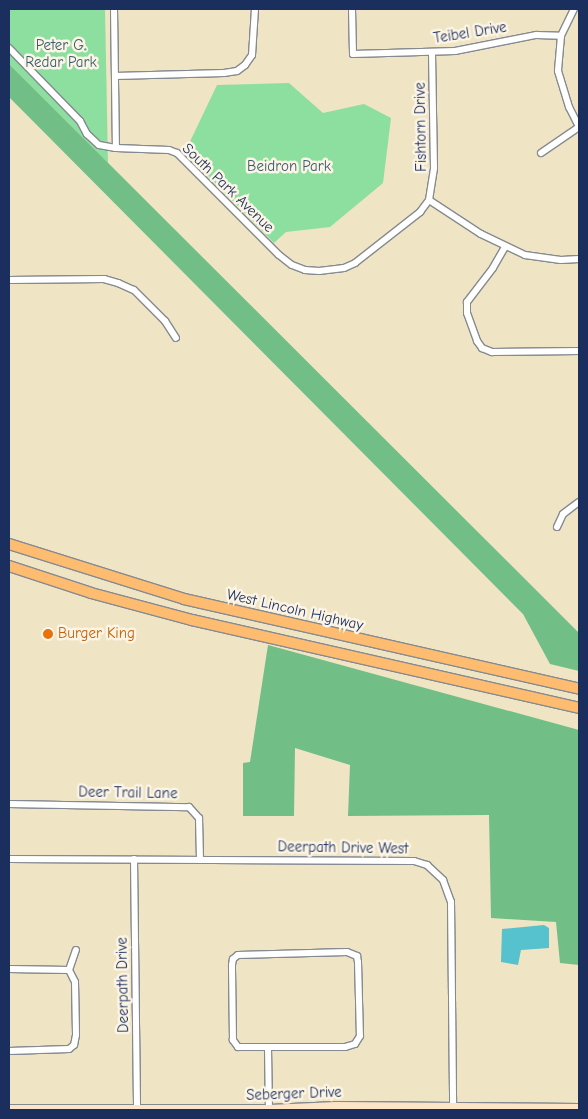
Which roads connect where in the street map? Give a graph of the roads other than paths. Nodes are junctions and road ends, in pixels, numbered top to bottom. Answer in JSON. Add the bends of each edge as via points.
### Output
{"nodes":[{"id":1,"x":114,"y":9,"type":"edge"},
{"id":2,"x":255,"y":9,"type":"edge"},
{"id":3,"x":352,"y":9,"type":"edge"},
{"id":4,"x":574,"y":9,"type":"edge"},
{"id":5,"x":561,"y":36,"type":"junction"},
{"id":6,"x":9,"y":48,"type":"edge"},
{"id":7,"x":432,"y":52,"type":"junction"},
{"id":8,"x":115,"y":76,"type":"junction"},
{"id":9,"x":579,"y":127,"type":"edge"},
{"id":10,"x":116,"y":148,"type":"junction"},
{"id":11,"x":541,"y":153,"type":"dead end"},
{"id":12,"x":429,"y":200,"type":"junction"},
{"id":13,"x":505,"y":247,"type":"junction"},
{"id":14,"x":579,"y":259,"type":"edge"},
{"id":15,"x":9,"y":280,"type":"edge"},
{"id":16,"x":176,"y":338,"type":"dead end"},
{"id":17,"x":579,"y":351,"type":"edge"},
{"id":18,"x":579,"y":502,"type":"edge"},
{"id":19,"x":557,"y":527,"type":"dead end"},
{"id":20,"x":9,"y":544,"type":"edge"},
{"id":21,"x":9,"y":566,"type":"edge"},
{"id":22,"x":579,"y":689,"type":"edge"},
{"id":23,"x":579,"y":708,"type":"edge"},
{"id":24,"x":9,"y":804,"type":"edge"},
{"id":25,"x":9,"y":859,"type":"edge"},
{"id":26,"x":134,"y":859,"type":"junction"},
{"id":27,"x":200,"y":860,"type":"junction"},
{"id":28,"x":76,"y":950,"type":"dead end"},
{"id":29,"x":9,"y":969,"type":"edge"},
{"id":30,"x":69,"y":970,"type":"junction"},
{"id":31,"x":268,"y":1048,"type":"junction"},
{"id":32,"x":9,"y":1052,"type":"edge"},
{"id":33,"x":453,"y":1107,"type":"junction"},
{"id":34,"x":579,"y":1108,"type":"edge"},
{"id":35,"x":9,"y":1109,"type":"edge"},
{"id":36,"x":269,"y":1109,"type":"edge"},
{"id":37,"x":137,"y":1110,"type":"edge"}],
"edges":[{"from":1,"to":8,"type":"street"},
{"from":2,"to":8,"type":"street","via":[[252,55],[237,71]]},
{"from":3,"to":7,"type":"street","name":"Teibel Drive","via":[[353,54]]},
{"from":4,"to":5,"type":"street"},
{"from":5,"to":7,"type":"street","name":"Teibel Drive","via":[[536,35],[479,48]]},
{"from":5,"to":9,"type":"street","via":[[558,58],[561,86]]},
{"from":6,"to":10,"type":"street","name":"South Park Avenue","via":[[80,121],[93,140],[100,146]]},
{"from":7,"to":12,"type":"street","name":"Fishtorn Drive","via":[[434,168]]},
{"from":8,"to":10,"type":"street"},
{"from":9,"to":11,"type":"street"},
{"from":10,"to":12,"type":"street","name":"South Park Avenue","via":[[177,153],[279,255],[305,270],[331,270],[355,263],[420,212]]},
{"from":12,"to":13,"type":"street"},
{"from":13,"to":14,"type":"street","via":[[541,258]]},
{"from":13,"to":17,"type":"street","via":[[467,302],[474,335],[482,348],[492,352]]},
{"from":15,"to":16,"type":"street","via":[[104,279],[118,283],[134,290],[165,321]]},
{"from":18,"to":19,"type":"street","via":[[563,514]]},
{"from":20,"to":22,"type":"main road","name":"West Lincoln Highway","via":[[184,599]]},
{"from":21,"to":23,"type":"main road","via":[[91,593],[192,620]]},
{"from":24,"to":27,"type":"street","name":"Deer Trail Lane","via":[[189,807],[199,818]]},
{"from":25,"to":26,"type":"street","name":"Deerpath Drive West"},
{"from":26,"to":27,"type":"street","name":"Deerpath Drive West"},
{"from":26,"to":37,"type":"street","name":"Deerpath Drive"},
{"from":27,"to":33,"type":"street","name":"Deerpath Drive West","via":[[414,861],[436,872],[448,889],[451,902]]},
{"from":28,"to":30,"type":"street"},
{"from":29,"to":30,"type":"street"},
{"from":30,"to":32,"type":"street","via":[[76,982],[74,1045],[58,1051]]},
{"from":31,"to":31,"type":"street","via":[[238,1047],[233,1040],[233,960],[238,955],[346,952],[357,956],[360,1036],[355,1044],[345,1047]]},
{"from":31,"to":36,"type":"street"},
{"from":33,"to":34,"type":"street","name":"Seberger Drive"},
{"from":33,"to":36,"type":"street","name":"Seberger Drive"},
{"from":35,"to":37,"type":"street","name":"Seberger Drive"},
{"from":36,"to":37,"type":"street","name":"Seberger Drive"}]}
